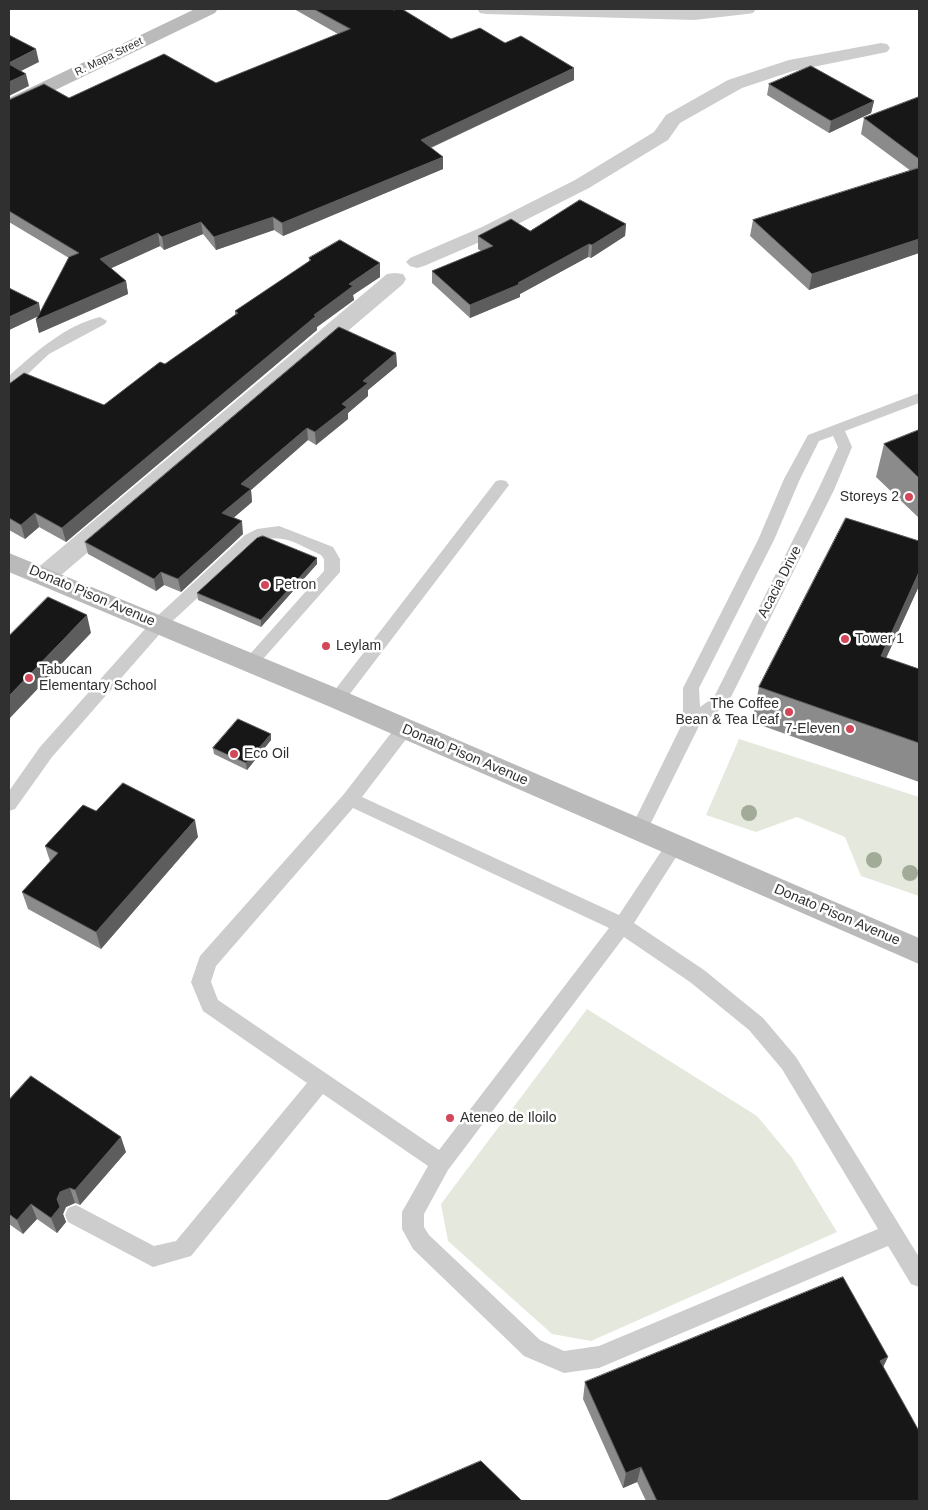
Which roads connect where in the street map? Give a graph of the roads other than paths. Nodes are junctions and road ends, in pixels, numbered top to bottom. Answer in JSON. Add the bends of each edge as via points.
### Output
{"nodes":[{"id":1,"x":209,"y":9,"type":"edge"},
{"id":2,"x":486,"y":9,"type":"edge"},
{"id":3,"x":747,"y":9,"type":"edge"},
{"id":4,"x":881,"y":48,"type":"dead end"},
{"id":5,"x":9,"y":105,"type":"edge"},
{"id":6,"x":417,"y":262,"type":"dead end"},
{"id":7,"x":395,"y":279,"type":"dead end"},
{"id":8,"x":100,"y":320,"type":"dead end"},
{"id":9,"x":9,"y":384,"type":"edge"},
{"id":10,"x":919,"y":398,"type":"edge"},
{"id":11,"x":837,"y":429,"type":"junction"},
{"id":12,"x":500,"y":485,"type":"dead end"},
{"id":13,"x":9,"y":562,"type":"edge"},
{"id":14,"x":44,"y":576,"type":"junction"},
{"id":15,"x":159,"y":624,"type":"junction"},
{"id":16,"x":250,"y":663,"type":"junction"},
{"id":17,"x":337,"y":700,"type":"junction"},
{"id":18,"x":692,"y":722,"type":"junction"},
{"id":19,"x":404,"y":729,"type":"junction"},
{"id":20,"x":350,"y":798,"type":"junction"},
{"id":21,"x":9,"y":804,"type":"edge"},
{"id":22,"x":639,"y":830,"type":"junction"},
{"id":23,"x":674,"y":846,"type":"junction"},
{"id":24,"x":622,"y":925,"type":"junction"},
{"id":25,"x":919,"y":951,"type":"edge"},
{"id":26,"x":321,"y":1081,"type":"junction"},
{"id":27,"x":442,"y":1163,"type":"junction"},
{"id":28,"x":76,"y":1216,"type":"dead end"},
{"id":29,"x":893,"y":1233,"type":"junction"},
{"id":30,"x":919,"y":1277,"type":"edge"}],
"edges":[{"from":1,"to":5,"type":"main road","name":"R. Mapa Street"},
{"from":2,"to":3,"type":"street","via":[[694,16]]},
{"from":4,"to":6,"type":"street","via":[[789,66],[735,84],[673,119],[661,136],[648,146],[582,184],[489,231]]},
{"from":7,"to":14,"type":"street"},
{"from":8,"to":9,"type":"lane","via":[[44,351]]},
{"from":10,"to":11,"type":"lane","name":"Acacia Drive"},
{"from":11,"to":18,"type":"lane","name":"Acacia Drive","via":[[845,446],[826,490],[720,701]]},
{"from":11,"to":18,"type":"lane","name":"Acacia Drive","via":[[813,438],[792,478],[766,540],[691,688]]},
{"from":12,"to":17,"type":"lane"},
{"from":13,"to":14,"type":"main road","name":"Donato Pison Avenue"},
{"from":14,"to":15,"type":"main road","name":"Donato Pison Avenue"},
{"from":15,"to":16,"type":"main road","name":"Donato Pison Avenue"},
{"from":15,"to":16,"type":"lane","via":[[251,539],[263,533],[280,531],[327,551],[332,559],[332,572]]},
{"from":15,"to":21,"type":"lane","via":[[46,752]]},
{"from":16,"to":17,"type":"main road","name":"Donato Pison Avenue"},
{"from":17,"to":19,"type":"main road","name":"Donato Pison Avenue"},
{"from":18,"to":22,"type":"lane","name":"Acacia Drive"},
{"from":19,"to":20,"type":"lane"},
{"from":19,"to":22,"type":"main road","name":"Donato Pison Avenue"},
{"from":20,"to":24,"type":"lane"},
{"from":20,"to":26,"type":"lane","via":[[207,962],[201,982],[210,1006]]},
{"from":22,"to":23,"type":"main road","name":"Donato Pison Avenue"},
{"from":23,"to":24,"type":"lane"},
{"from":23,"to":25,"type":"main road","name":"Donato Pison Avenue"},
{"from":24,"to":27,"type":"lane"},
{"from":24,"to":29,"type":"lane","via":[[697,976],[756,1024],[789,1063]]},
{"from":26,"to":27,"type":"lane"},
{"from":26,"to":28,"type":"lane","via":[[183,1249],[153,1257]]},
{"from":27,"to":29,"type":"lane","via":[[413,1212],[413,1229],[421,1242],[532,1348],[564,1362],[599,1357]]},
{"from":29,"to":30,"type":"lane"}]}
